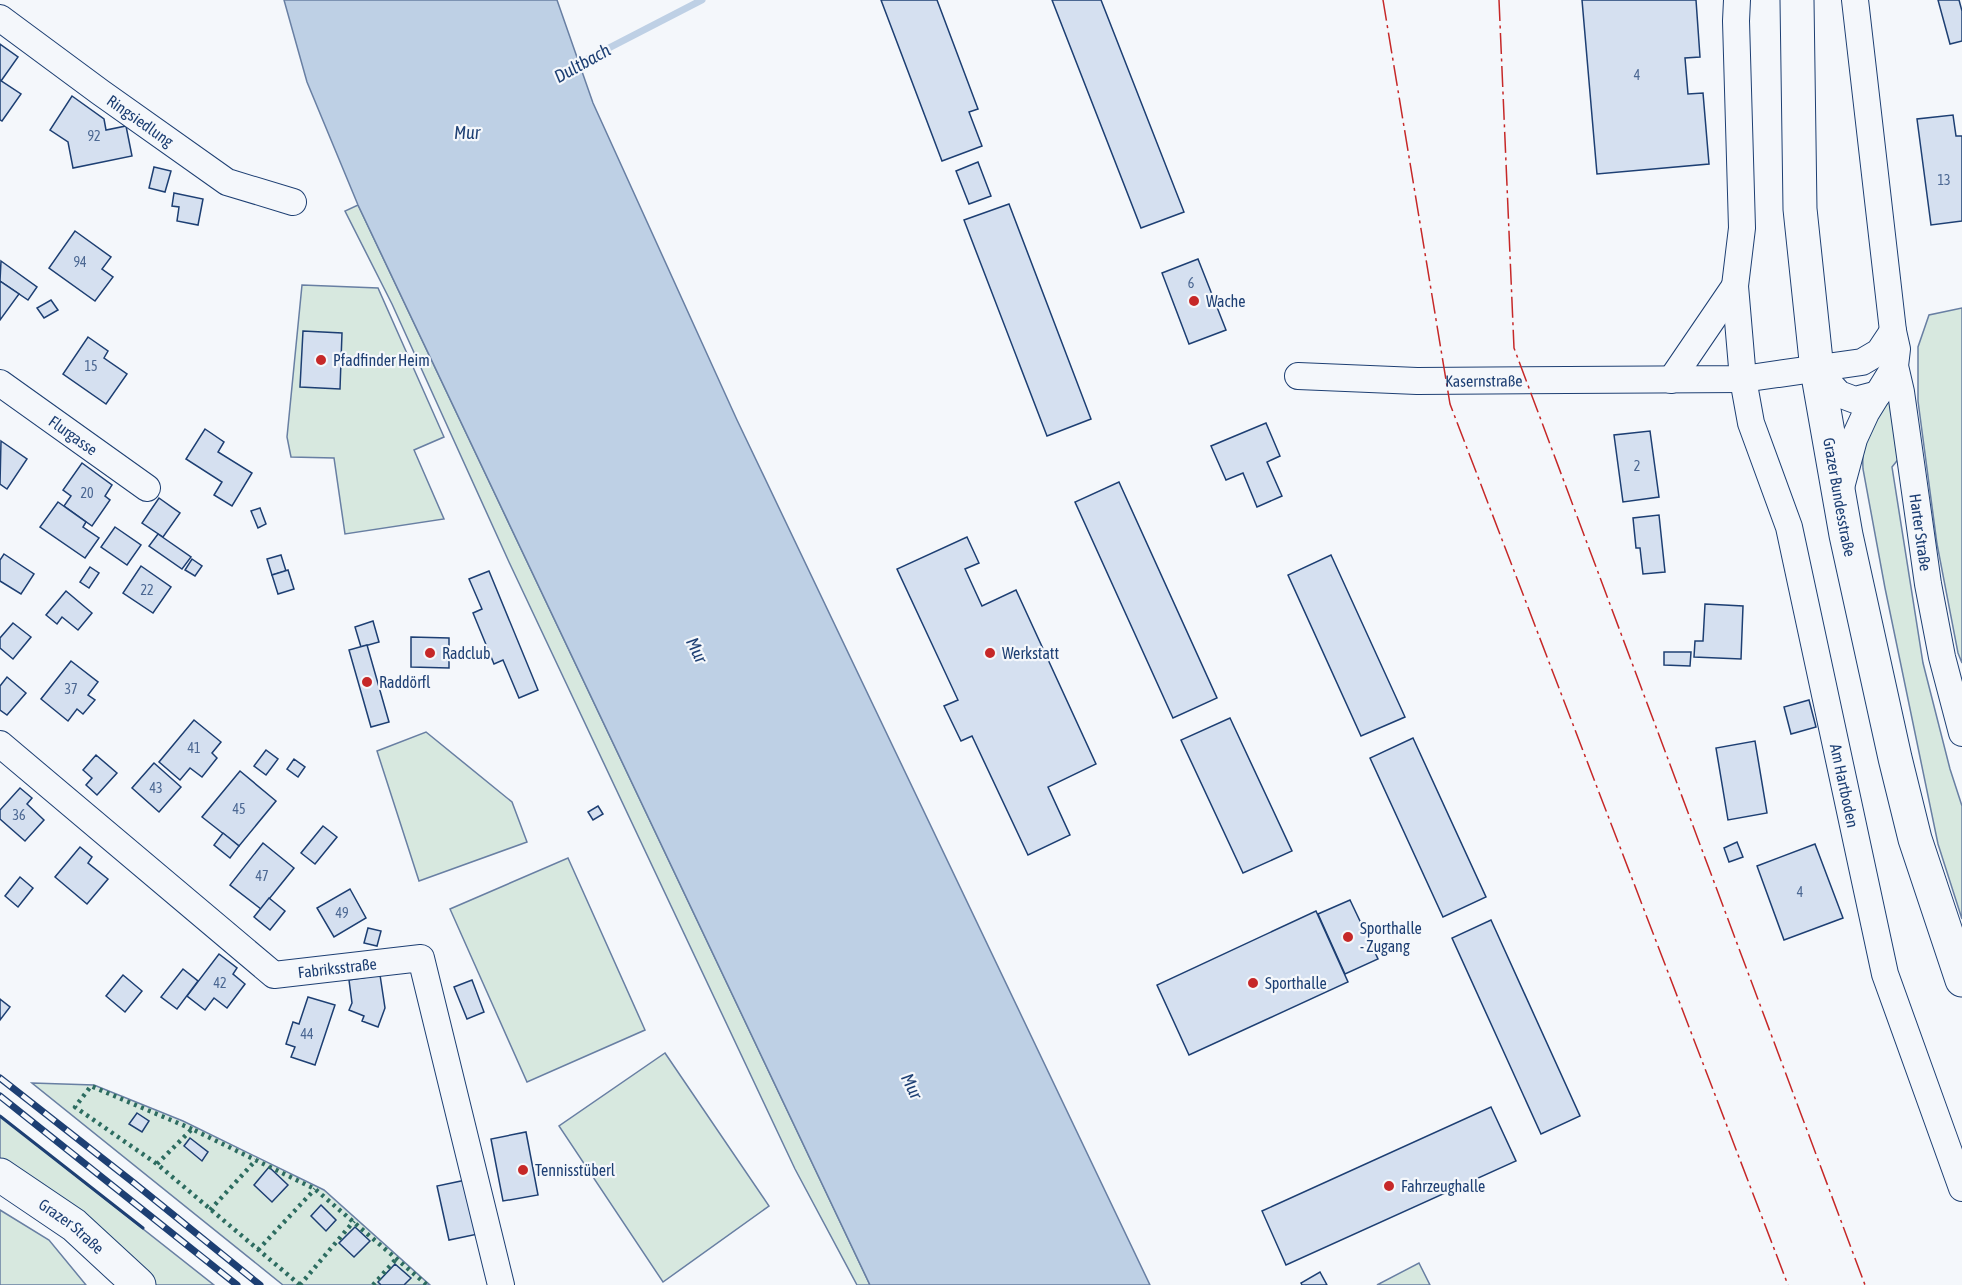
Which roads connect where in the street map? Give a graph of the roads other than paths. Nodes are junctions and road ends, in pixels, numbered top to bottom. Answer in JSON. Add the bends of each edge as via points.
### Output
{"nodes":[{"id":1,"x":1737,"y":0,"type":"edge"},
{"id":2,"x":1797,"y":0,"type":"edge"},
{"id":3,"x":1855,"y":0,"type":"edge"},
{"id":4,"x":0,"y":18,"type":"edge"},
{"id":5,"x":293,"y":201,"type":"dead end"},
{"id":6,"x":1735,"y":286,"type":"junction"},
{"id":7,"x":1893,"y":331,"type":"junction"},
{"id":8,"x":1817,"y":370,"type":"junction"},
{"id":9,"x":1298,"y":376,"type":"dead end"},
{"id":10,"x":1743,"y":379,"type":"junction"},
{"id":11,"x":1671,"y":380,"type":"junction"},
{"id":12,"x":0,"y":383,"type":"edge"},
{"id":13,"x":1889,"y":393,"type":"junction"},
{"id":14,"x":147,"y":488,"type":"dead end"},
{"id":15,"x":1839,"y":492,"type":"junction"},
{"id":16,"x":1962,"y":733,"type":"edge"},
{"id":17,"x":0,"y":744,"type":"edge"},
{"id":18,"x":1962,"y":980,"type":"edge"},
{"id":19,"x":0,"y":1175,"type":"edge"},
{"id":20,"x":1962,"y":1188,"type":"edge"},
{"id":21,"x":139,"y":1285,"type":"edge"},
{"id":22,"x":501,"y":1285,"type":"edge"}],
"edges":[{"from":1,"to":6,"type":"street","via":[[1742,228]]},
{"from":2,"to":8,"type":"main road","name":"Grazer Bundesstraße","via":[[1800,209]]},
{"from":3,"to":7,"type":"street","name":"Harter Straße"},
{"from":4,"to":5,"type":"street","name":"Ringsiedlung","via":[[227,182]]},
{"from":6,"to":10,"type":"street"},
{"from":6,"to":11,"type":"street"},
{"from":7,"to":8,"type":"street","via":[[1879,352],[1862,362]]},
{"from":7,"to":13,"type":"street","name":"Harter Straße","via":[[1896,366]]},
{"from":8,"to":10,"type":"street","name":"Kasernstraße"},
{"from":8,"to":13,"type":"street","via":[[1839,394],[1855,400]]},
{"from":8,"to":15,"type":"main road","name":"Grazer Bundesstraße"},
{"from":9,"to":11,"type":"street","name":"Kasernstraße","via":[[1417,381]]},
{"from":10,"to":11,"type":"street","name":"Kasernstraße"},
{"from":10,"to":20,"type":"street","name":"Am Hartboden","via":[[1751,423],[1790,527],[1885,974]]},
{"from":12,"to":14,"type":"street","name":"Flurgasse"},
{"from":13,"to":15,"type":"street","via":[[1854,439]]},
{"from":13,"to":16,"type":"street","name":"Harter Straße","via":[[1942,657]]},
{"from":15,"to":18,"type":"main road","name":"Grazer Bundesstraße","via":[[1915,839]]},
{"from":17,"to":22,"type":"street","name":"Fabriksstraße","via":[[274,975],[421,958]]},
{"from":19,"to":21,"type":"main road","name":"Grazer Straße","via":[[74,1225]]}]}
